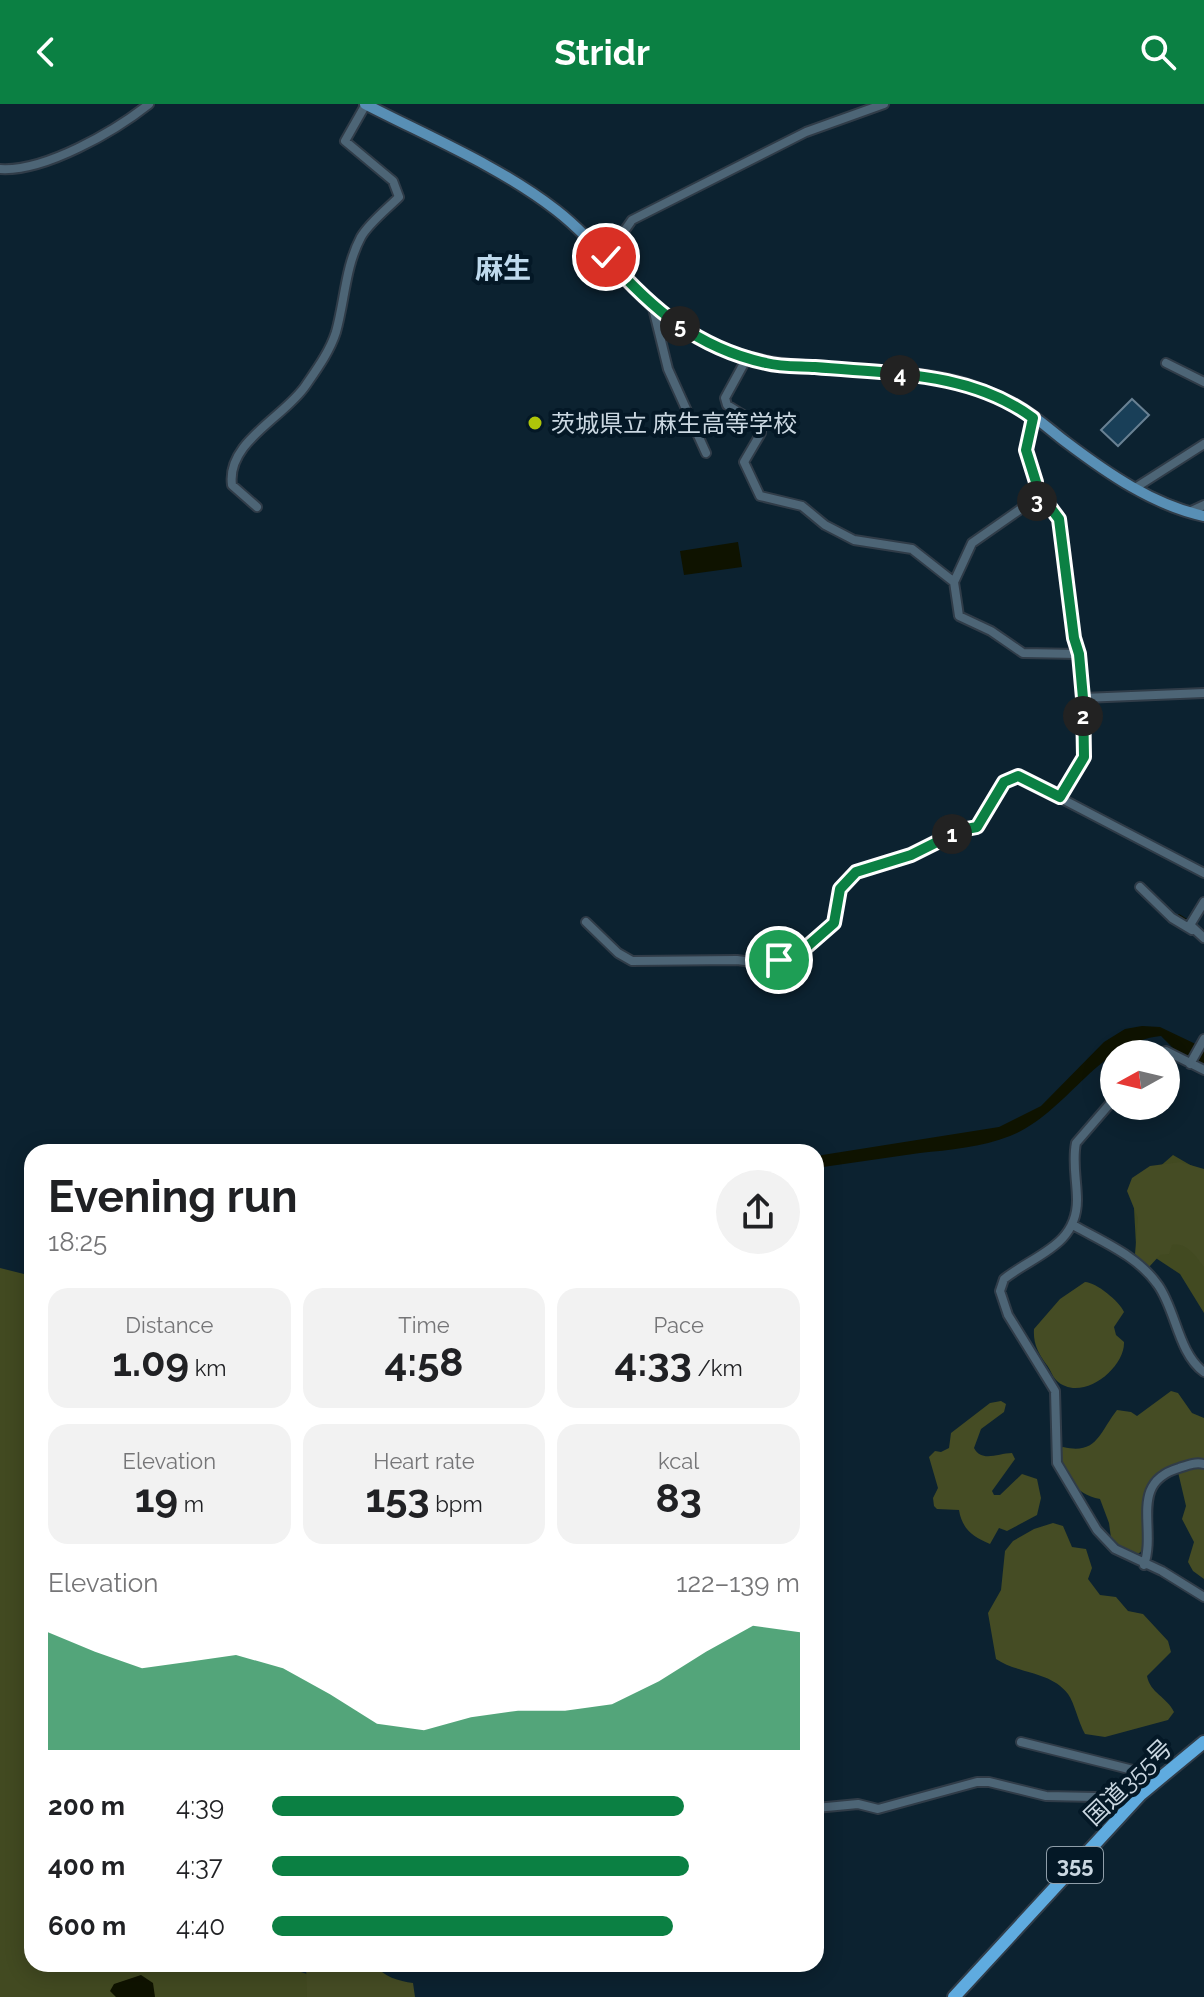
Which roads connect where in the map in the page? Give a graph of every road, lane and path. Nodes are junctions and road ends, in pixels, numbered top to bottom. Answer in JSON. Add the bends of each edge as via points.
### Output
{"nodes":[{"id":1,"x":149,"y":104,"type":"edge"},
{"id":2,"x":365,"y":104,"type":"edge"},
{"id":3,"x":884,"y":104,"type":"edge"},
{"id":4,"x":0,"y":169,"type":"edge"},
{"id":5,"x":606,"y":257,"type":"junction"},
{"id":6,"x":653,"y":308,"type":"junction"},
{"id":7,"x":748,"y":356,"type":"junction"},
{"id":8,"x":1166,"y":363,"type":"dead end"},
{"id":9,"x":1204,"y":382,"type":"edge"},
{"id":10,"x":1033,"y":418,"type":"junction"},
{"id":11,"x":1204,"y":444,"type":"edge"},
{"id":12,"x":706,"y":453,"type":"dead end"},
{"id":13,"x":1135,"y":488,"type":"junction"},
{"id":14,"x":1035,"y":499,"type":"junction"},
{"id":15,"x":1204,"y":505,"type":"edge"},
{"id":16,"x":257,"y":507,"type":"dead end"},
{"id":17,"x":1188,"y":513,"type":"junction"},
{"id":18,"x":1204,"y":516,"type":"edge"},
{"id":19,"x":954,"y":582,"type":"junction"},
{"id":20,"x":1079,"y":654,"type":"junction"},
{"id":21,"x":1204,"y":693,"type":"edge"},
{"id":22,"x":1083,"y":698,"type":"junction"},
{"id":23,"x":1060,"y":797,"type":"junction"},
{"id":24,"x":1204,"y":873,"type":"edge"},
{"id":25,"x":1140,"y":887,"type":"dead end"},
{"id":26,"x":1204,"y":902,"type":"edge"},
{"id":27,"x":586,"y":922,"type":"dead end"},
{"id":28,"x":1192,"y":930,"type":"junction"},
{"id":29,"x":1204,"y":938,"type":"edge"},
{"id":30,"x":1203,"y":1041,"type":"edge"},
{"id":31,"x":1180,"y":1057,"type":"edge"},
{"id":32,"x":1191,"y":1062,"type":"junction"},
{"id":33,"x":1204,"y":1070,"type":"edge"},
{"id":34,"x":1100,"y":1115,"type":"edge"},
{"id":35,"x":1073,"y":1225,"type":"junction"},
{"id":36,"x":1204,"y":1372,"type":"edge"},
{"id":37,"x":1204,"y":1464,"type":"edge"},
{"id":38,"x":1144,"y":1565,"type":"junction"},
{"id":39,"x":1204,"y":1597,"type":"edge"},
{"id":40,"x":1021,"y":1742,"type":"dead end"},
{"id":41,"x":1204,"y":1742,"type":"edge"},
{"id":42,"x":1157,"y":1780,"type":"junction"},
{"id":43,"x":824,"y":1807,"type":"edge"},
{"id":44,"x":1129,"y":1807,"type":"junction"},
{"id":45,"x":954,"y":1997,"type":"edge"}],
"edges":[{"from":1,"to":4,"type":"street","via":[[112,131],[52,157]]},
{"from":2,"to":5,"type":"main road","via":[[523,187],[577,227]]},
{"from":2,"to":16,"type":"street","via":[[345,141],[393,181],[399,197],[363,235],[349,266],[335,335],[326,353],[303,390],[247,445],[230,471],[232,485]]},
{"from":3,"to":5,"type":"street","via":[[806,132],[632,220]]},
{"from":5,"to":6,"type":"main road"},
{"from":6,"to":7,"type":"main road","via":[[701,340]]},
{"from":6,"to":12,"type":"street","via":[[668,369]]},
{"from":7,"to":10,"type":"main road","via":[[766,363],[957,381],[1016,405]]},
{"from":7,"to":19,"type":"street","via":[[725,398],[727,405],[761,426],[744,462],[760,496],[802,506],[854,540],[912,549]]},
{"from":8,"to":9,"type":"street"},
{"from":10,"to":13,"type":"main road"},
{"from":10,"to":14,"type":"street","via":[[1026,450],[1036,482]]},
{"from":11,"to":13,"type":"street"},
{"from":13,"to":17,"type":"main road"},
{"from":14,"to":19,"type":"street","via":[[972,543]]},
{"from":14,"to":20,"type":"street","via":[[1059,519]]},
{"from":15,"to":17,"type":"street"},
{"from":17,"to":18,"type":"main road"},
{"from":19,"to":20,"type":"street","via":[[959,616],[1013,648],[1023,653]]},
{"from":20,"to":22,"type":"street"},
{"from":21,"to":22,"type":"street"},
{"from":22,"to":23,"type":"street","via":[[1084,757]]},
{"from":23,"to":24,"type":"street"},
{"from":23,"to":27,"type":"street","via":[[1018,776],[1004,782],[977,827],[856,872],[840,889],[834,923],[802,951],[768,964],[632,961]]},
{"from":25,"to":28,"type":"street"},
{"from":26,"to":28,"type":"street"},
{"from":28,"to":29,"type":"street"},
{"from":30,"to":32,"type":"street"},
{"from":31,"to":32,"type":"street"},
{"from":32,"to":33,"type":"street"},
{"from":34,"to":35,"type":"street","via":[[1076,1143]]},
{"from":35,"to":36,"type":"street","via":[[1142,1265],[1160,1287],[1178,1331]]},
{"from":35,"to":38,"type":"street","via":[[1056,1246],[1004,1279],[1000,1295],[1055,1391],[1057,1463],[1105,1541]]},
{"from":37,"to":38,"type":"street","via":[[1172,1470],[1154,1483],[1145,1507],[1149,1539]]},
{"from":38,"to":39,"type":"street"},
{"from":40,"to":42,"type":"street"},
{"from":41,"to":42,"type":"highway","name":"国道355号","number":"355"},
{"from":42,"to":44,"type":"highway","name":"国道355号","number":"355"},
{"from":43,"to":44,"type":"street","via":[[858,1804],[878,1809],[977,1782],[1046,1796],[1096,1797]]},
{"from":44,"to":45,"type":"highway","name":"国道355号","number":"355"}]}
